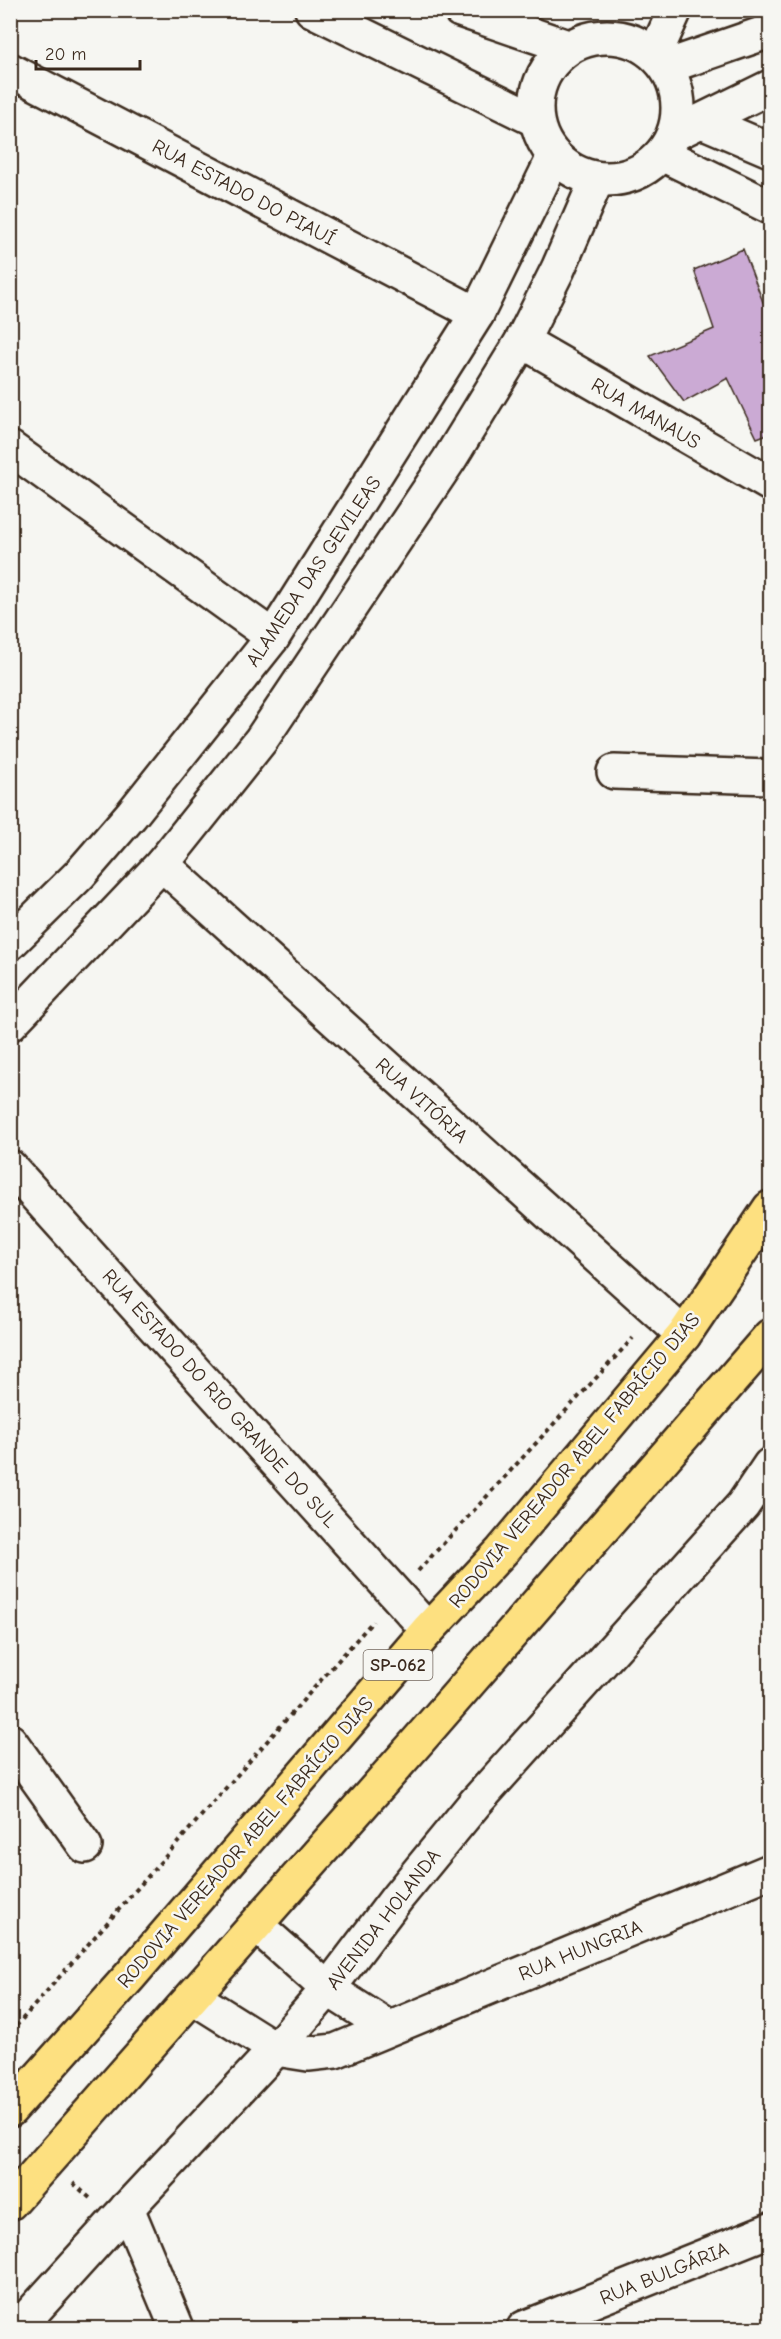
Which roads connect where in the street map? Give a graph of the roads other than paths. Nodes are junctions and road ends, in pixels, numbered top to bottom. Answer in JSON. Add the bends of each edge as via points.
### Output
{"nodes":[{"id":1,"x":312,"y":10,"type":"edge"},
{"id":2,"x":460,"y":10,"type":"edge"},
{"id":3,"x":675,"y":10,"type":"edge"},
{"id":4,"x":586,"y":32,"type":"edge"},
{"id":5,"x":771,"y":32,"type":"edge"},
{"id":6,"x":661,"y":60,"type":"junction"},
{"id":7,"x":10,"y":70,"type":"edge"},
{"id":8,"x":771,"y":87,"type":"edge"},
{"id":9,"x":536,"y":120,"type":"junction"},
{"id":10,"x":679,"y":137,"type":"junction"},
{"id":11,"x":771,"y":150,"type":"edge"},
{"id":12,"x":554,"y":157,"type":"junction"},
{"id":13,"x":597,"y":179,"type":"junction"},
{"id":14,"x":771,"y":207,"type":"edge"},
{"id":15,"x":477,"y":314,"type":"junction"},
{"id":16,"x":522,"y":341,"type":"junction"},
{"id":17,"x":10,"y":448,"type":"edge"},
{"id":18,"x":771,"y":484,"type":"edge"},
{"id":19,"x":273,"y":637,"type":"junction"},
{"id":20,"x":614,"y":772,"type":"dead end"},
{"id":21,"x":771,"y":777,"type":"edge"},
{"id":22,"x":162,"y":864,"type":"junction"},
{"id":23,"x":12,"y":939,"type":"edge"},
{"id":24,"x":10,"y":1024,"type":"edge"},
{"id":25,"x":10,"y":1167,"type":"edge"},
{"id":26,"x":771,"y":1208,"type":"edge"},
{"id":27,"x":684,"y":1335,"type":"junction"},
{"id":28,"x":771,"y":1336,"type":"edge"},
{"id":29,"x":771,"y":1465,"type":"edge"},
{"id":30,"x":757,"y":1500,"type":"edge"},
{"id":31,"x":428,"y":1630,"type":"junction"},
{"id":32,"x":10,"y":1741,"type":"edge"},
{"id":33,"x":85,"y":1846,"type":"dead end"},
{"id":34,"x":771,"y":1871,"type":"edge"},
{"id":35,"x":256,"y":1925,"type":"junction"},
{"id":36,"x":328,"y":1989,"type":"junction"},
{"id":37,"x":193,"y":1996,"type":"junction"},
{"id":38,"x":389,"y":2028,"type":"junction"},
{"id":39,"x":276,"y":2049,"type":"junction"},
{"id":40,"x":10,"y":2110,"type":"edge"},
{"id":41,"x":10,"y":2203,"type":"edge"},
{"id":42,"x":122,"y":2214,"type":"junction"},
{"id":43,"x":771,"y":2230,"type":"edge"},
{"id":44,"x":18,"y":2328,"type":"edge"},
{"id":45,"x":177,"y":2328,"type":"edge"},
{"id":46,"x":524,"y":2328,"type":"edge"}],
"edges":[{"from":1,"to":9,"type":"street"},
{"from":2,"to":4,"type":"street"},
{"from":3,"to":6,"type":"street"},
{"from":4,"to":6,"type":"street","via":[[635,41]]},
{"from":4,"to":9,"type":"street","via":[[552,61],[536,99]]},
{"from":5,"to":6,"type":"street"},
{"from":6,"to":10,"type":"street","via":[[676,89]]},
{"from":7,"to":15,"type":"street","name":"RUA ESTADO DO PIAUÍ"},
{"from":8,"to":10,"type":"street"},
{"from":9,"to":12,"type":"street","via":[[542,140]]},
{"from":10,"to":11,"type":"street"},
{"from":10,"to":13,"type":"street","via":[[644,170],[621,178]]},
{"from":10,"to":14,"type":"street"},
{"from":12,"to":13,"type":"street","via":[[573,171]]},
{"from":12,"to":15,"type":"street","name":"ALAMEDA DAS GEVILEAS"},
{"from":13,"to":16,"type":"street"},
{"from":15,"to":19,"type":"street","name":"ALAMEDA DAS GEVILEAS"},
{"from":16,"to":18,"type":"street","name":"RUA MANAUS"},
{"from":16,"to":22,"type":"street","via":[[449,460],[261,740]]},
{"from":17,"to":19,"type":"street"},
{"from":19,"to":23,"type":"street","name":"ALAMEDA DAS GEVILEAS","via":[[132,814],[80,874]]},
{"from":20,"to":21,"type":"street"},
{"from":22,"to":24,"type":"street"},
{"from":22,"to":27,"type":"street","name":"RUA VITÓRIA"},
{"from":25,"to":31,"type":"street","name":"RUA ESTADO DO RIO GRANDE DO SUL"},
{"from":26,"to":27,"type":"main road","name":"RODOVIA VEREADOR ABEL FABRÍCIO DIAS","number":"SP-062"},
{"from":27,"to":31,"type":"main road","name":"RODOVIA VEREADOR ABEL FABRÍCIO DIAS","number":"SP-062","via":[[502,1551]]},
{"from":28,"to":35,"type":"main road"},
{"from":29,"to":30,"type":"street","name":"AVENIDA HOLANDA"},
{"from":30,"to":36,"type":"street","name":"AVENIDA HOLANDA","via":[[475,1803]]},
{"from":31,"to":40,"type":"main road","name":"RODOVIA VEREADOR ABEL FABRÍCIO DIAS","number":"SP-062"},
{"from":32,"to":33,"type":"street"},
{"from":34,"to":38,"type":"street","name":"RUA HUNGRIA"},
{"from":35,"to":36,"type":"street"},
{"from":35,"to":37,"type":"main road"},
{"from":36,"to":38,"type":"street"},
{"from":36,"to":39,"type":"street","name":"AVENIDA HOLANDA"},
{"from":37,"to":39,"type":"street"},
{"from":37,"to":41,"type":"main road"},
{"from":38,"to":39,"type":"street","name":"RUA HUNGRIA","via":[[335,2050],[308,2054]]},
{"from":39,"to":42,"type":"street","name":"AVENIDA HOLANDA"},
{"from":42,"to":44,"type":"street","name":"AVENIDA HOLANDA"},
{"from":42,"to":45,"type":"street"},
{"from":43,"to":46,"type":"street","name":"RUA BULGÁRIA"}]}
